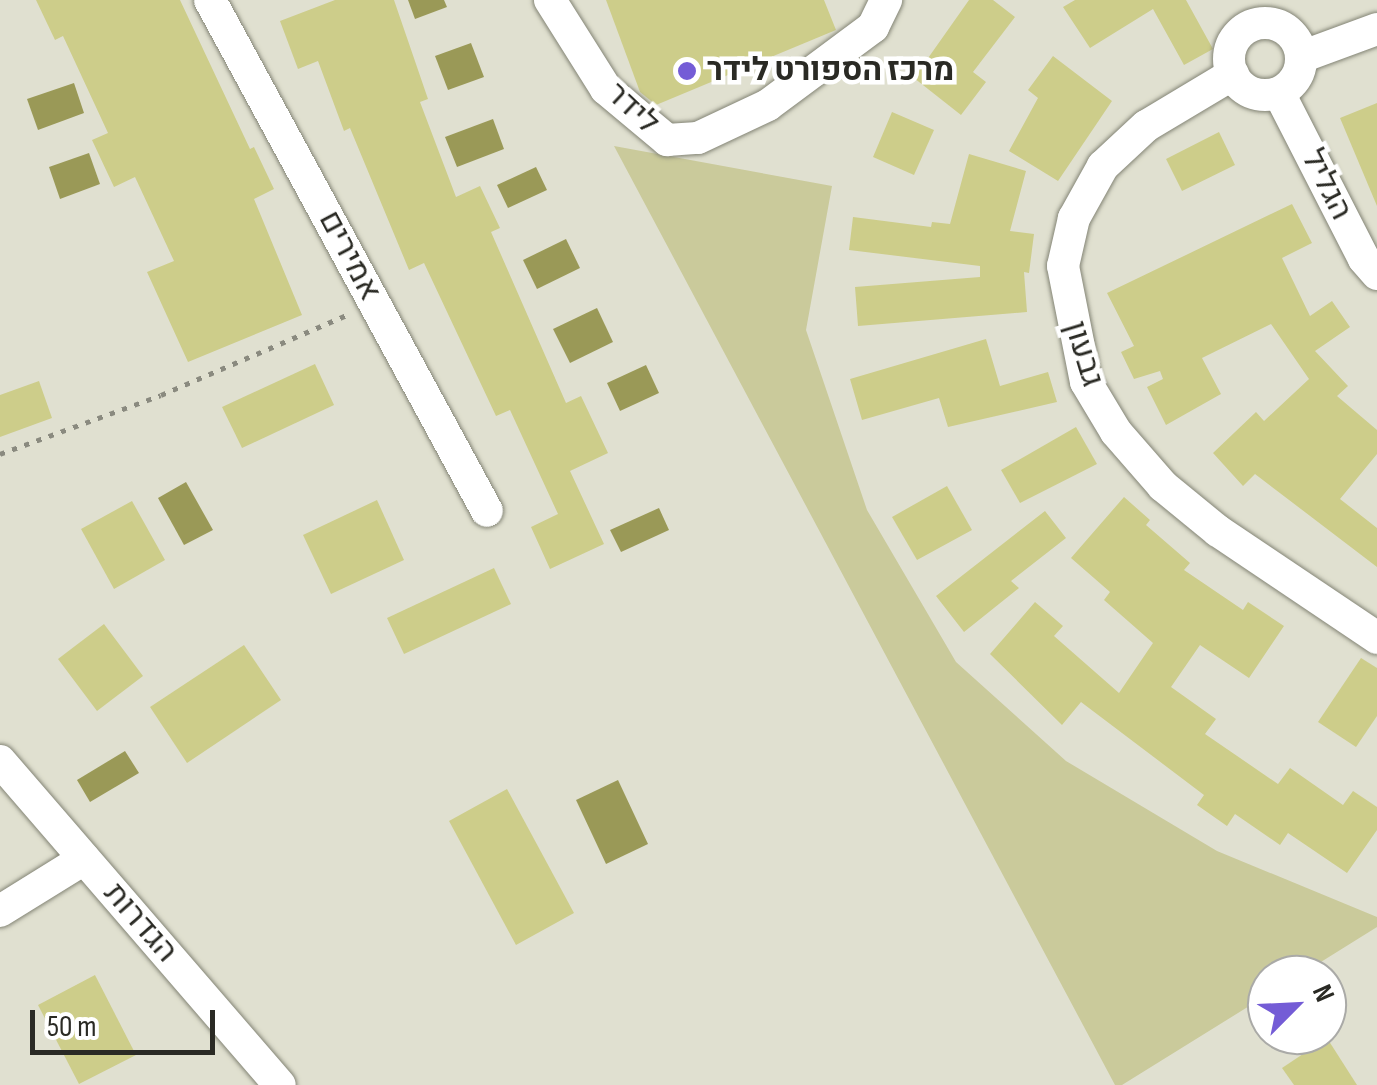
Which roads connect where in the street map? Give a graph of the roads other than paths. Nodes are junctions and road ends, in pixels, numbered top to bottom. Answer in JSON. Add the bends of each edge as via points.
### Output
{"nodes":[{"id":1,"x":210,"y":0,"type":"edge"},
{"id":2,"x":550,"y":0,"type":"edge"},
{"id":3,"x":886,"y":0,"type":"edge"},
{"id":4,"x":1248,"y":13,"type":"edge"},
{"id":5,"x":1377,"y":29,"type":"edge"},
{"id":6,"x":1301,"y":56,"type":"junction"},
{"id":7,"x":1233,"y":74,"type":"junction"},
{"id":8,"x":1279,"y":93,"type":"junction"},
{"id":9,"x":1377,"y":274,"type":"edge"},
{"id":10,"x":487,"y":511,"type":"dead end"},
{"id":11,"x":1377,"y":638,"type":"edge"},
{"id":12,"x":0,"y":761,"type":"edge"},
{"id":13,"x":84,"y":859,"type":"junction"},
{"id":14,"x":0,"y":911,"type":"edge"},
{"id":15,"x":280,"y":1085,"type":"edge"}],
"edges":[{"from":1,"to":10,"type":"street","name":"אמירים"},
{"from":2,"to":3,"type":"street","name":"לידר","via":[[606,89],[667,140],[698,138],[768,104],[873,27]]},
{"from":4,"to":6,"type":"street","via":[[1290,34]]},
{"from":4,"to":7,"type":"street","via":[[1228,55]]},
{"from":5,"to":6,"type":"street"},
{"from":6,"to":8,"type":"street","via":[[1297,76]]},
{"from":7,"to":8,"type":"street","via":[[1247,92]]},
{"from":7,"to":11,"type":"street","name":"גבעון","via":[[1146,126],[1103,166],[1074,218],[1063,266],[1086,382],[1116,432],[1163,486]]},
{"from":8,"to":9,"type":"street","name":"הגליל"},
{"from":12,"to":13,"type":"street","name":"הגדרות"},
{"from":13,"to":14,"type":"street"},
{"from":13,"to":15,"type":"street","name":"הגדרות"}]}
